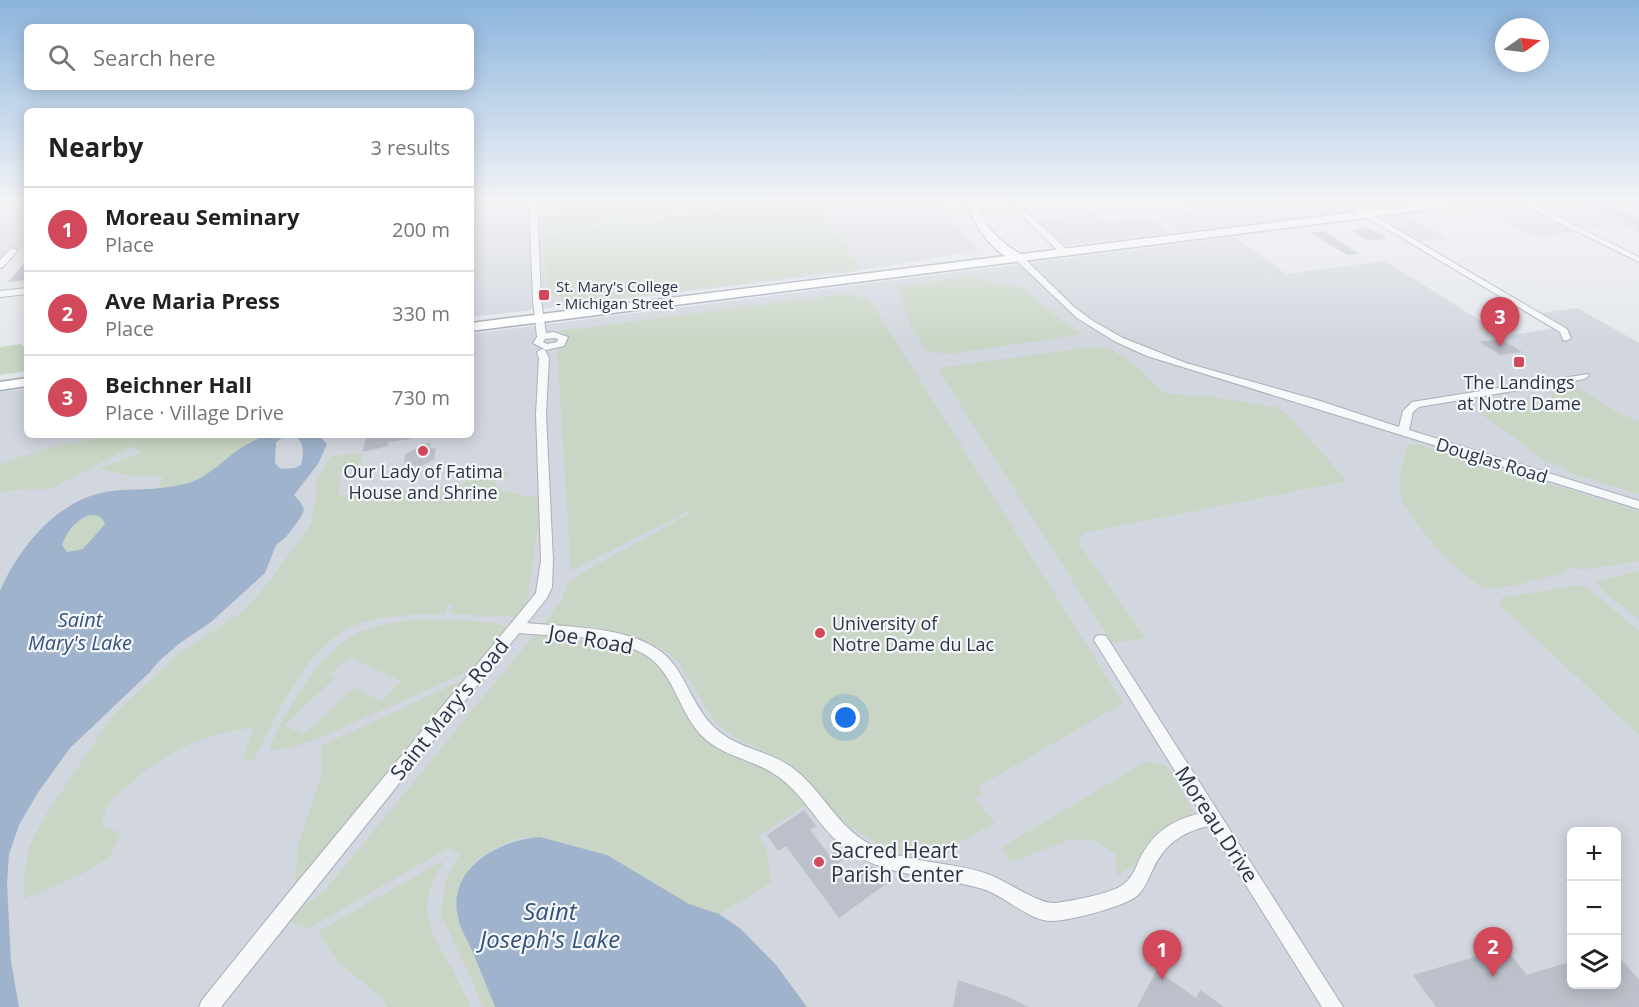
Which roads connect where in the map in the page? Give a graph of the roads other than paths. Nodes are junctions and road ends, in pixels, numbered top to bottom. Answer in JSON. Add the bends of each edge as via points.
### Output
{"nodes":[{"id":1,"x":535,"y":247,"type":"edge"},
{"id":2,"x":1002,"y":247,"type":"edge"},
{"id":3,"x":1014,"y":247,"type":"edge"},
{"id":4,"x":1059,"y":247,"type":"edge"},
{"id":5,"x":1105,"y":247,"type":"edge"},
{"id":6,"x":1420,"y":247,"type":"edge"},
{"id":7,"x":1612,"y":247,"type":"edge"},
{"id":8,"x":14,"y":250,"type":"dead end"},
{"id":9,"x":1064,"y":252,"type":"junction"},
{"id":10,"x":1019,"y":258,"type":"junction"},
{"id":11,"x":1639,"y":260,"type":"edge"},
{"id":12,"x":0,"y":265,"type":"edge"},
{"id":13,"x":24,"y":291,"type":"edge"},
{"id":14,"x":0,"y":294,"type":"edge"},
{"id":15,"x":539,"y":318,"type":"junction"},
{"id":16,"x":474,"y":327,"type":"edge"},
{"id":17,"x":1566,"y":338,"type":"dead end"},
{"id":18,"x":1584,"y":376,"type":"dead end"},
{"id":19,"x":24,"y":382,"type":"edge"},
{"id":20,"x":0,"y":386,"type":"edge"},
{"id":21,"x":1403,"y":432,"type":"junction"},
{"id":22,"x":1639,"y":505,"type":"edge"},
{"id":23,"x":517,"y":627,"type":"junction"},
{"id":24,"x":1101,"y":640,"type":"dead end"},
{"id":25,"x":1213,"y":818,"type":"junction"},
{"id":26,"x":209,"y":1007,"type":"edge"},
{"id":27,"x":1333,"y":1007,"type":"edge"}],
"edges":[{"from":1,"to":15,"type":"street","name":"Saint Mary's Road"},
{"from":2,"to":10,"type":"highway"},
{"from":3,"to":10,"type":"highway"},
{"from":4,"to":9,"type":"street"},
{"from":5,"to":9,"type":"main road"},
{"from":6,"to":17,"type":"street","via":[[1564,331]]},
{"from":7,"to":11,"type":"street"},
{"from":8,"to":12,"type":"street"},
{"from":9,"to":10,"type":"main road"},
{"from":10,"to":15,"type":"main road"},
{"from":10,"to":21,"type":"street","name":"Douglas Road","via":[[1074,312],[1102,331],[1156,356],[1287,401]]},
{"from":13,"to":14,"type":"street"},
{"from":15,"to":16,"type":"main road"},
{"from":15,"to":23,"type":"street","name":"Saint Mary's Road","via":[[547,560],[545,586]]},
{"from":18,"to":21,"type":"street","via":[[1416,405],[1408,411]]},
{"from":19,"to":20,"type":"main road"},
{"from":21,"to":22,"type":"street","name":"Douglas Road"},
{"from":23,"to":25,"type":"street","name":"Joe Road","via":[[590,634],[646,648],[668,667],[707,731],[723,743],[784,771],[828,821],[857,846],[903,866],[1000,886],[1051,912],[1126,894],[1135,886],[1162,837],[1180,827]]},
{"from":23,"to":26,"type":"street","name":"Saint Mary's Road"},
{"from":24,"to":25,"type":"street","name":"Moreau Drive"},
{"from":25,"to":27,"type":"street","name":"Moreau Drive"}]}
